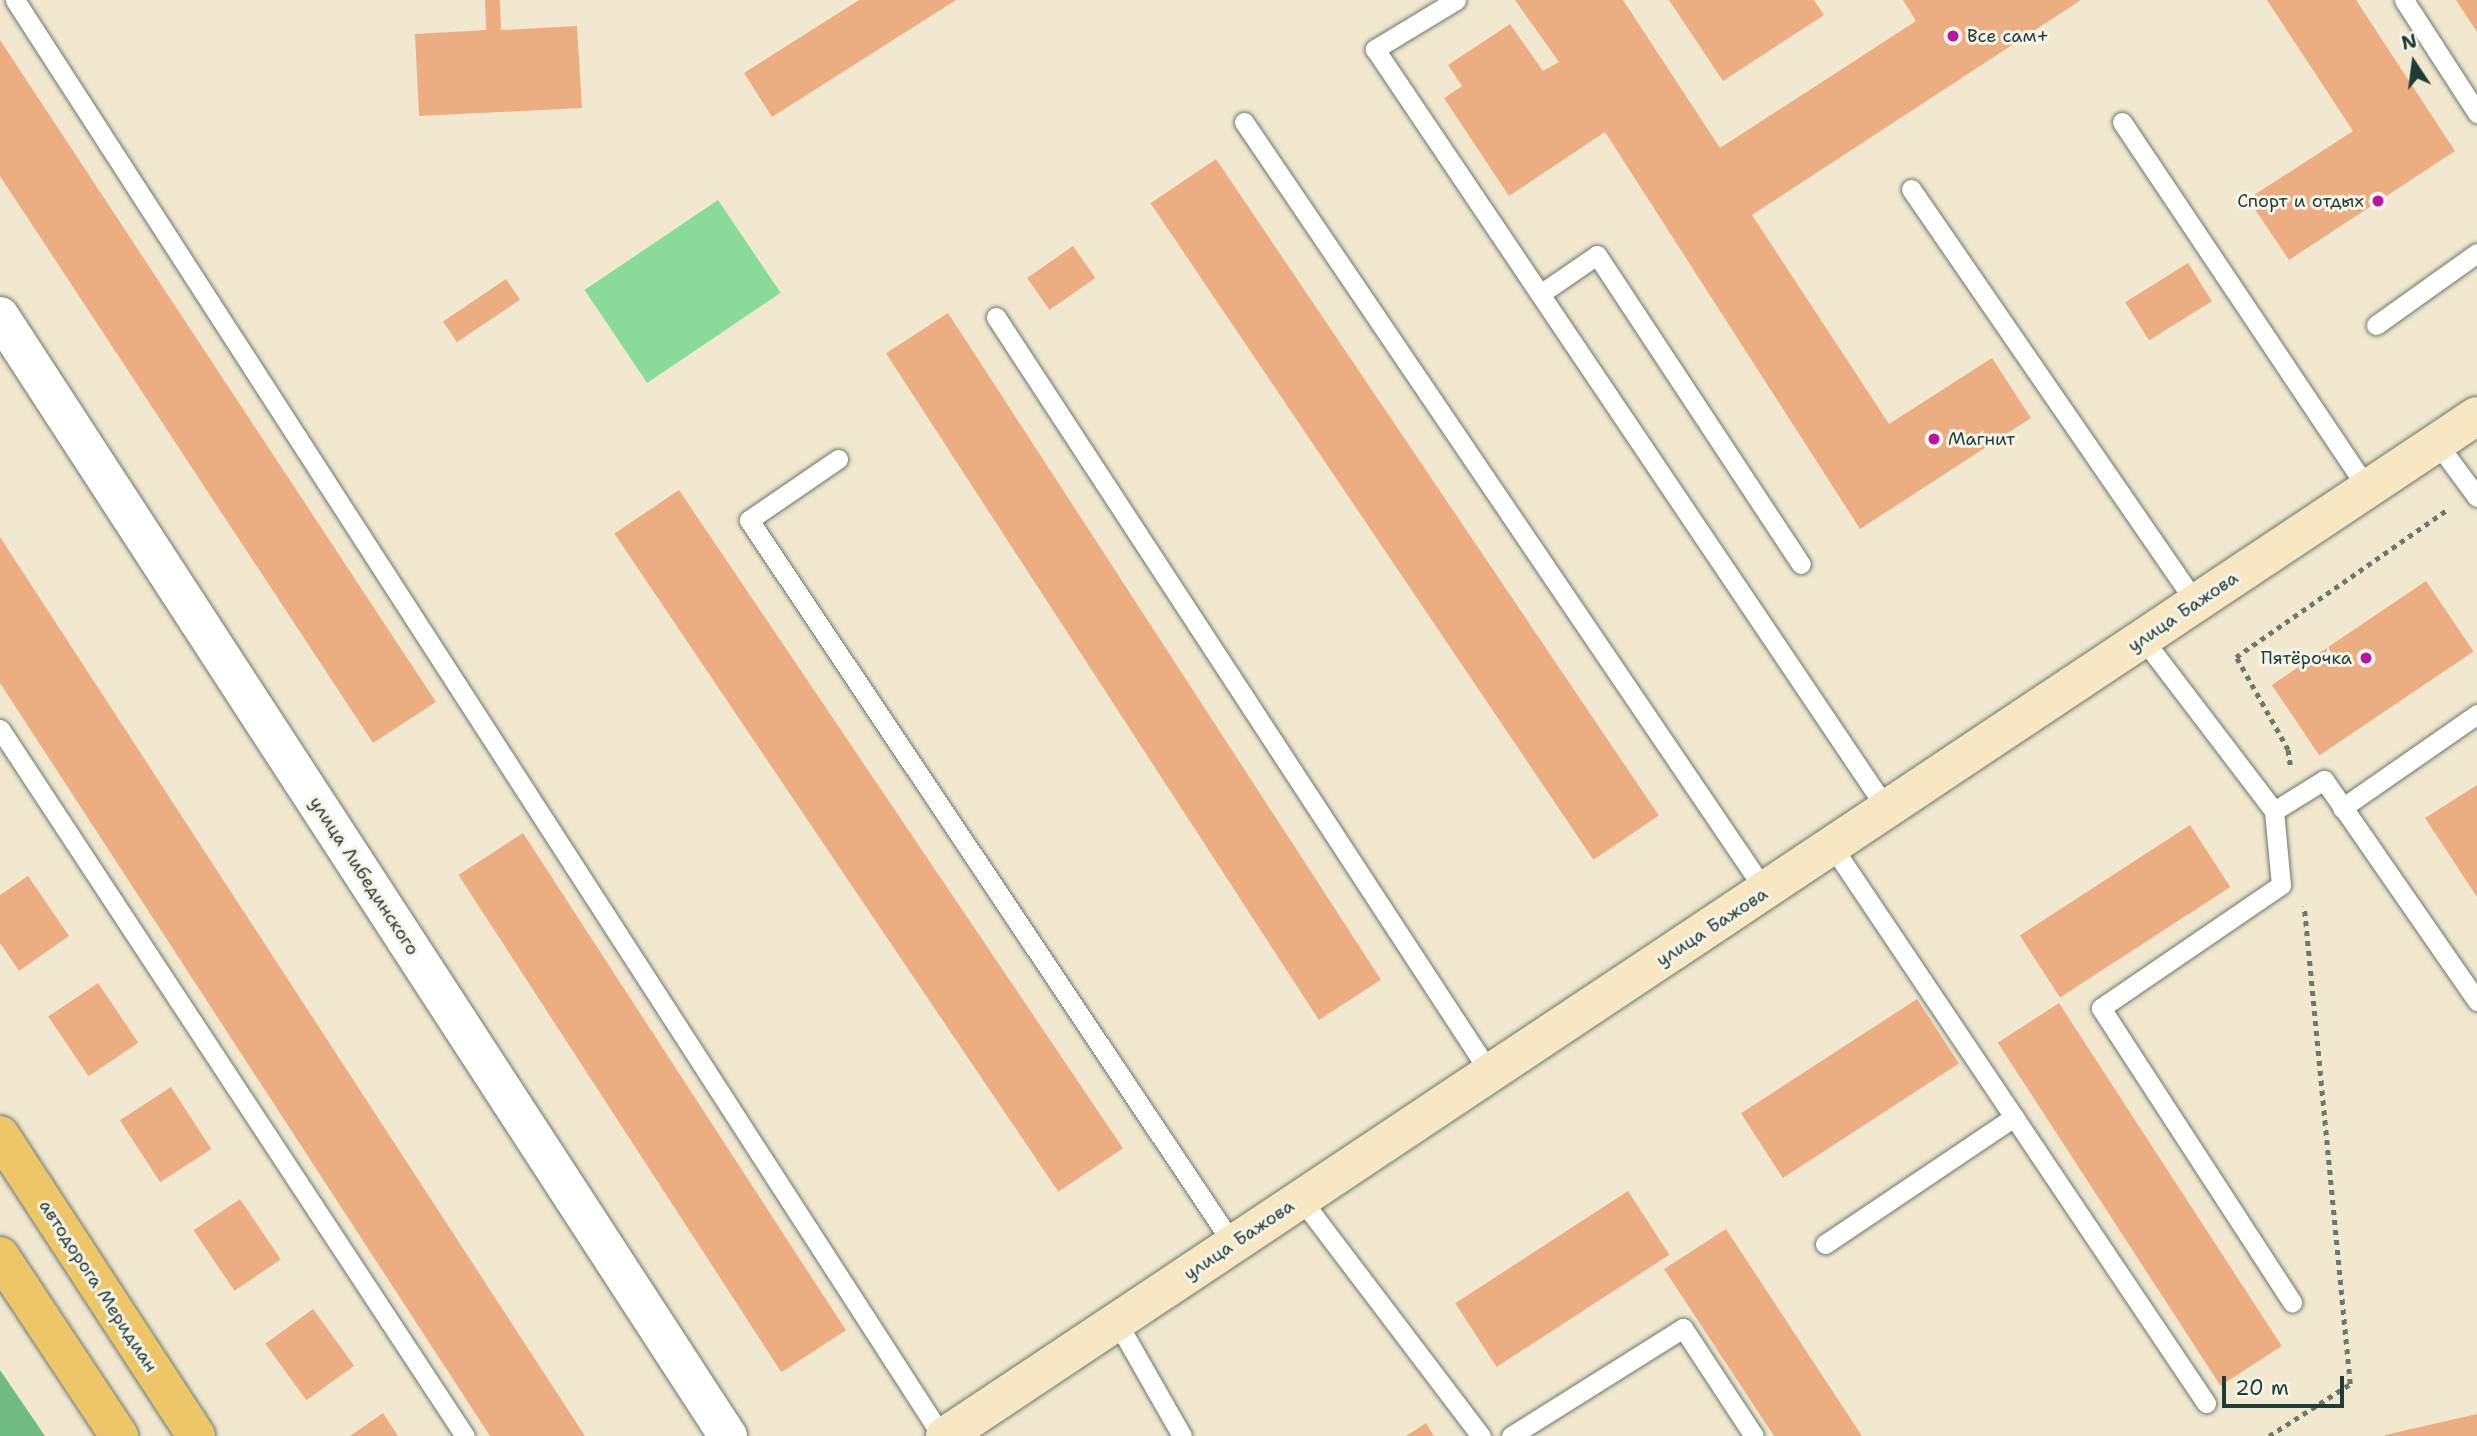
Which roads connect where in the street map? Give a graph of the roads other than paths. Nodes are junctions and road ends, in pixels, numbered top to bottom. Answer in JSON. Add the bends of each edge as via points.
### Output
{"nodes":[{"id":1,"x":15,"y":0,"type":"edge"},
{"id":2,"x":1456,"y":0,"type":"edge"},
{"id":3,"x":2404,"y":0,"type":"edge"},
{"id":4,"x":2477,"y":113,"type":"edge"},
{"id":5,"x":1244,"y":122,"type":"dead end"},
{"id":6,"x":2122,"y":122,"type":"dead end"},
{"id":7,"x":1911,"y":189,"type":"dead end"},
{"id":8,"x":2477,"y":253,"type":"edge"},
{"id":9,"x":1540,"y":294,"type":"junction"},
{"id":10,"x":0,"y":316,"type":"edge"},
{"id":11,"x":996,"y":317,"type":"dead end"},
{"id":12,"x":2376,"y":325,"type":"dead end"},
{"id":13,"x":2477,"y":416,"type":"edge"},
{"id":14,"x":2437,"y":443,"type":"junction"},
{"id":15,"x":838,"y":459,"type":"dead end"},
{"id":16,"x":2368,"y":489,"type":"junction"},
{"id":17,"x":2475,"y":494,"type":"edge"},
{"id":18,"x":1801,"y":564,"type":"dead end"},
{"id":19,"x":2196,"y":604,"type":"junction"},
{"id":20,"x":2143,"y":639,"type":"junction"},
{"id":21,"x":2477,"y":714,"type":"edge"},
{"id":22,"x":0,"y":729,"type":"edge"},
{"id":23,"x":1886,"y":808,"type":"junction"},
{"id":24,"x":2342,"y":808,"type":"junction"},
{"id":25,"x":2274,"y":811,"type":"junction"},
{"id":26,"x":1832,"y":846,"type":"junction"},
{"id":27,"x":1766,"y":892,"type":"junction"},
{"id":28,"x":2477,"y":1001,"type":"edge"},
{"id":29,"x":1490,"y":1073,"type":"junction"},
{"id":30,"x":2014,"y":1117,"type":"junction"},
{"id":31,"x":0,"y":1135,"type":"edge"},
{"id":32,"x":1301,"y":1199,"type":"junction"},
{"id":33,"x":1233,"y":1244,"type":"junction"},
{"id":34,"x":1825,"y":1244,"type":"dead end"},
{"id":35,"x":0,"y":1256,"type":"edge"},
{"id":36,"x":2292,"y":1302,"type":"dead end"},
{"id":37,"x":1117,"y":1322,"type":"junction"},
{"id":38,"x":2206,"y":1403,"type":"dead end"},
{"id":39,"x":119,"y":1436,"type":"edge"},
{"id":40,"x":197,"y":1436,"type":"edge"},
{"id":41,"x":465,"y":1436,"type":"edge"},
{"id":42,"x":728,"y":1436,"type":"edge"},
{"id":43,"x":943,"y":1436,"type":"edge"},
{"id":44,"x":1182,"y":1436,"type":"edge"},
{"id":45,"x":1481,"y":1436,"type":"edge"},
{"id":46,"x":1511,"y":1436,"type":"edge"},
{"id":47,"x":1754,"y":1436,"type":"edge"}],
"edges":[{"from":1,"to":43,"type":"lane"},
{"from":2,"to":9,"type":"lane","via":[[1375,49]]},
{"from":3,"to":4,"type":"lane"},
{"from":5,"to":27,"type":"lane"},
{"from":6,"to":16,"type":"lane"},
{"from":7,"to":19,"type":"lane"},
{"from":8,"to":12,"type":"lane"},
{"from":9,"to":18,"type":"lane","via":[[1597,255]]},
{"from":9,"to":23,"type":"lane"},
{"from":10,"to":42,"type":"street","name":"улица Либединского"},
{"from":11,"to":29,"type":"lane"},
{"from":13,"to":14,"type":"street","name":"улица Бажова"},
{"from":14,"to":16,"type":"street","name":"улица Бажова"},
{"from":14,"to":17,"type":"lane"},
{"from":15,"to":33,"type":"lane","via":[[749,520]]},
{"from":16,"to":19,"type":"street","name":"улица Бажова"},
{"from":19,"to":20,"type":"street","name":"улица Бажова"},
{"from":20,"to":23,"type":"street","name":"улица Бажова"},
{"from":20,"to":25,"type":"lane"},
{"from":21,"to":24,"type":"lane"},
{"from":22,"to":41,"type":"lane"},
{"from":23,"to":26,"type":"street","name":"улица Бажова"},
{"from":24,"to":25,"type":"lane","via":[[2323,780]]},
{"from":24,"to":28,"type":"lane"},
{"from":25,"to":36,"type":"lane","via":[[2281,885],[2101,1008]]},
{"from":26,"to":27,"type":"street","name":"улица Бажова"},
{"from":26,"to":30,"type":"lane"},
{"from":27,"to":29,"type":"street","name":"улица Бажова"},
{"from":29,"to":32,"type":"street","name":"улица Бажова"},
{"from":30,"to":34,"type":"lane"},
{"from":30,"to":38,"type":"lane"},
{"from":31,"to":40,"type":"main road","name":"автодорога Меридиан"},
{"from":32,"to":33,"type":"street","name":"улица Бажова"},
{"from":32,"to":45,"type":"lane"},
{"from":33,"to":37,"type":"street","name":"улица Бажова"},
{"from":35,"to":39,"type":"main road"},
{"from":37,"to":43,"type":"street","name":"улица Бажова"},
{"from":37,"to":44,"type":"lane"},
{"from":46,"to":47,"type":"lane","via":[[1683,1328]]}]}
